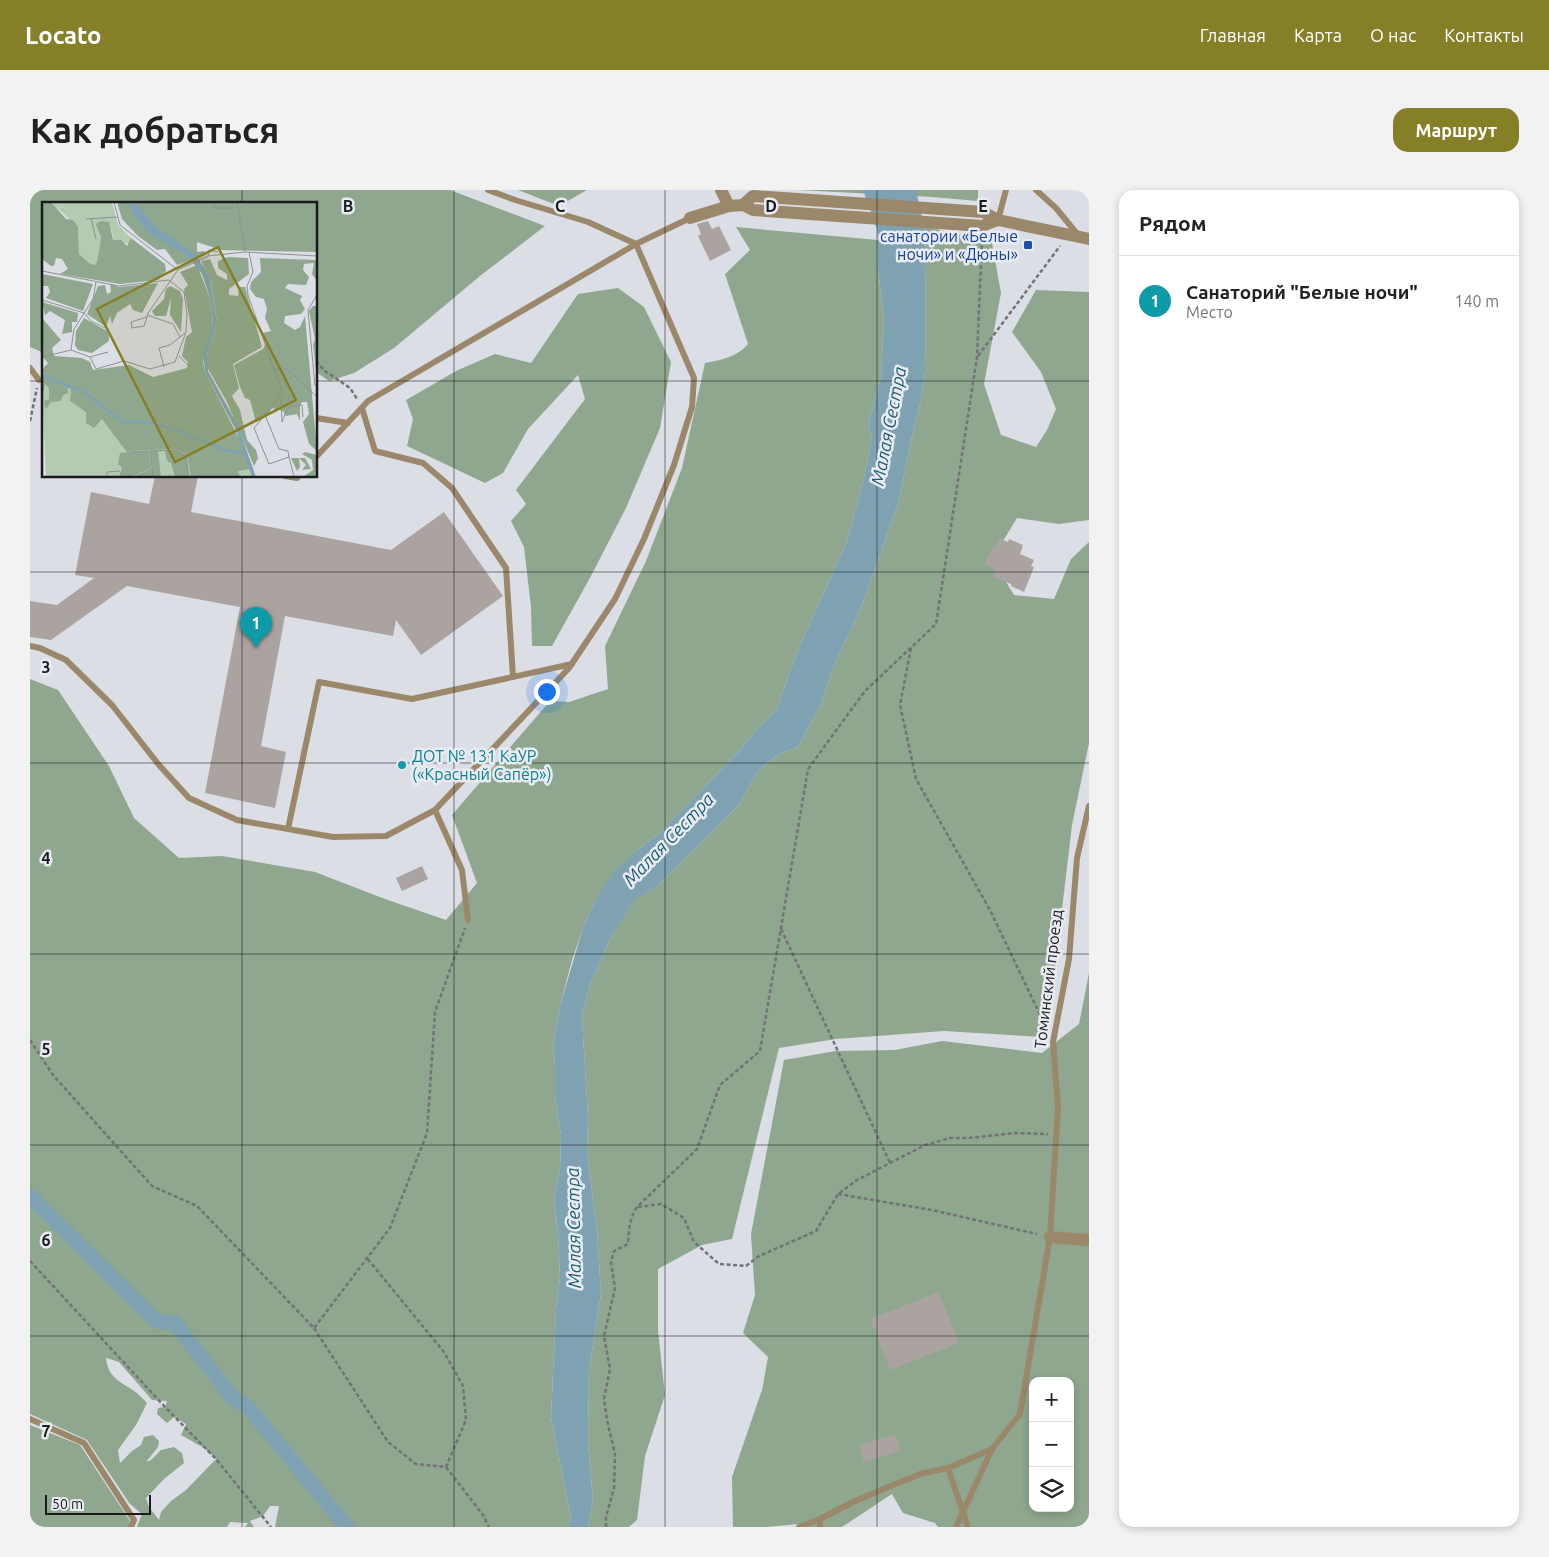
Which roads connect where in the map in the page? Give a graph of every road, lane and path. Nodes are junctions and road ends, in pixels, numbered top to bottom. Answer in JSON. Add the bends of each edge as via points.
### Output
{"nodes":[{"id":1,"x":488,"y":190,"type":"edge"},
{"id":2,"x":721,"y":190,"type":"edge"},
{"id":3,"x":1006,"y":190,"type":"edge"},
{"id":4,"x":1036,"y":190,"type":"edge"},
{"id":5,"x":750,"y":204,"type":"junction"},
{"id":6,"x":729,"y":206,"type":"junction"},
{"id":7,"x":690,"y":218,"type":"joint"},
{"id":8,"x":998,"y":220,"type":"junction"},
{"id":9,"x":982,"y":226,"type":"junction"},
{"id":10,"x":1079,"y":236,"type":"edge"},
{"id":11,"x":636,"y":244,"type":"junction"},
{"id":12,"x":977,"y":357,"type":"junction"},
{"id":13,"x":318,"y":363,"type":"edge"},
{"id":14,"x":30,"y":368,"type":"edge"},
{"id":15,"x":39,"y":380,"type":"joint"},
{"id":16,"x":362,"y":408,"type":"junction"},
{"id":17,"x":318,"y":418,"type":"edge"},
{"id":18,"x":30,"y":421,"type":"edge"},
{"id":19,"x":348,"y":423,"type":"junction"},
{"id":20,"x":318,"y":455,"type":"edge"},
{"id":21,"x":30,"y":646,"type":"edge"},
{"id":22,"x":911,"y":648,"type":"junction"},
{"id":23,"x":572,"y":664,"type":"junction"},
{"id":24,"x":513,"y":677,"type":"junction"},
{"id":25,"x":1089,"y":806,"type":"edge"},
{"id":26,"x":435,"y":810,"type":"junction"},
{"id":27,"x":288,"y":829,"type":"junction"},
{"id":28,"x":468,"y":920,"type":"joint"},
{"id":29,"x":781,"y":929,"type":"junction"},
{"id":30,"x":30,"y":1040,"type":"edge"},
{"id":31,"x":1054,"y":1042,"type":"junction"},
{"id":32,"x":1056,"y":1134,"type":"junction"},
{"id":33,"x":890,"y":1163,"type":"junction"},
{"id":34,"x":838,"y":1194,"type":"junction"},
{"id":35,"x":637,"y":1207,"type":"junction"},
{"id":36,"x":1050,"y":1237,"type":"junction"},
{"id":37,"x":1089,"y":1240,"type":"edge"},
{"id":38,"x":366,"y":1257,"type":"junction"},
{"id":39,"x":30,"y":1261,"type":"edge"},
{"id":40,"x":314,"y":1328,"type":"junction"},
{"id":41,"x":30,"y":1419,"type":"edge"},
{"id":42,"x":992,"y":1449,"type":"junction"},
{"id":43,"x":446,"y":1467,"type":"junction"},
{"id":44,"x":948,"y":1468,"type":"junction"},
{"id":45,"x":962,"y":1512,"type":"junction"},
{"id":46,"x":820,"y":1519,"type":"junction"},
{"id":47,"x":131,"y":1527,"type":"edge"},
{"id":48,"x":271,"y":1527,"type":"edge"},
{"id":49,"x":489,"y":1527,"type":"edge"},
{"id":50,"x":606,"y":1527,"type":"edge"},
{"id":51,"x":799,"y":1527,"type":"edge"},
{"id":52,"x":820,"y":1527,"type":"edge"},
{"id":53,"x":956,"y":1527,"type":"edge"},
{"id":54,"x":968,"y":1527,"type":"edge"}],
"edges":[{"from":1,"to":11,"type":"lane","via":[[588,222]]},
{"from":2,"to":6,"type":"street"},
{"from":3,"to":8,"type":"lane"},
{"from":4,"to":10,"type":"lane"},
{"from":5,"to":6,"type":"street"},
{"from":5,"to":8,"type":"street","via":[[983,212]]},
{"from":5,"to":9,"type":"street"},
{"from":6,"to":7,"type":"street"},
{"from":7,"to":11,"type":"lane"},
{"from":8,"to":9,"type":"street"},
{"from":8,"to":10,"type":"street"},
{"from":9,"to":12,"type":"path"},
{"from":10,"to":12,"type":"path"},
{"from":11,"to":16,"type":"lane","via":[[376,396]]},
{"from":11,"to":23,"type":"lane","via":[[694,378],[692,406],[674,465],[644,539],[615,598]]},
{"from":12,"to":22,"type":"path","via":[[936,624]]},
{"from":13,"to":16,"type":"path","via":[[350,388]]},
{"from":14,"to":15,"type":"lane"},
{"from":15,"to":18,"type":"path"},
{"from":16,"to":19,"type":"lane"},
{"from":16,"to":24,"type":"lane","via":[[375,451],[423,463],[452,488],[506,568]]},
{"from":17,"to":19,"type":"lane"},
{"from":19,"to":20,"type":"lane"},
{"from":21,"to":27,"type":"lane","via":[[66,660],[112,705],[189,798],[237,820]]},
{"from":22,"to":29,"type":"path","via":[[865,691],[808,769]]},
{"from":22,"to":31,"type":"path","via":[[900,705],[916,779],[990,910]]},
{"from":23,"to":24,"type":"lane"},
{"from":23,"to":26,"type":"lane"},
{"from":24,"to":27,"type":"lane","via":[[412,699],[319,682]]},
{"from":25,"to":31,"type":"lane","name":"Томинский проезд","via":[[1077,858],[1069,959]]},
{"from":26,"to":27,"type":"lane","via":[[386,836],[334,837]]},
{"from":26,"to":28,"type":"lane","via":[[462,870]]},
{"from":28,"to":38,"type":"path","via":[[435,1012],[427,1132],[390,1228]]},
{"from":29,"to":33,"type":"path"},
{"from":29,"to":35,"type":"path","via":[[760,1051],[720,1085],[697,1149]]},
{"from":30,"to":40,"type":"path","via":[[53,1076],[152,1186],[197,1206]]},
{"from":31,"to":32,"type":"lane","name":"Томинский проезд","via":[[1058,1107]]},
{"from":32,"to":33,"type":"path","via":[[1015,1133],[950,1138],[925,1145]]},
{"from":32,"to":36,"type":"lane","name":"Томинский проезд"},
{"from":33,"to":34,"type":"path"},
{"from":34,"to":35,"type":"path","via":[[816,1231],[759,1256],[746,1266],[719,1264],[694,1242],[684,1218],[661,1204]]},
{"from":34,"to":36,"type":"path","via":[[932,1210]]},
{"from":35,"to":50,"type":"path","via":[[629,1225],[628,1244],[614,1251],[611,1263],[615,1288],[604,1336],[610,1369],[604,1399],[615,1454],[614,1488]]},
{"from":36,"to":37,"type":"street"},
{"from":36,"to":42,"type":"lane","name":"Томинский проезд","via":[[1020,1414]]},
{"from":38,"to":40,"type":"path"},
{"from":38,"to":43,"type":"path","via":[[444,1352],[463,1386],[466,1420]]},
{"from":39,"to":48,"type":"path","via":[[216,1459]]},
{"from":40,"to":43,"type":"path","via":[[388,1442],[416,1464]]},
{"from":41,"to":47,"type":"lane","via":[[84,1443],[134,1520]]},
{"from":42,"to":44,"type":"lane"},
{"from":42,"to":45,"type":"lane"},
{"from":43,"to":49,"type":"path"},
{"from":44,"to":45,"type":"lane"},
{"from":44,"to":46,"type":"lane","via":[[920,1474]]},
{"from":45,"to":53,"type":"lane"},
{"from":45,"to":54,"type":"lane"},
{"from":46,"to":51,"type":"lane"},
{"from":46,"to":52,"type":"lane"}]}
